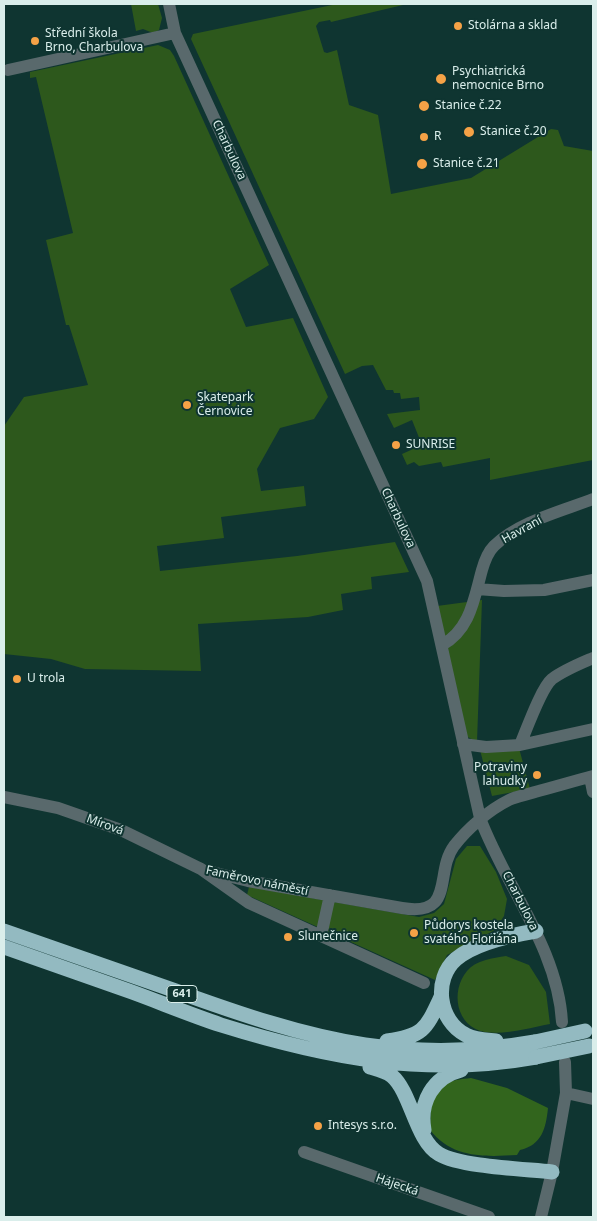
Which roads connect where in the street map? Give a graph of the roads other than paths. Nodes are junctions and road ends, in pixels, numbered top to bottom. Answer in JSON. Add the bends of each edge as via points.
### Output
{"nodes":[{"id":1,"x":169,"y":4,"type":"edge"},
{"id":2,"x":175,"y":33,"type":"junction"},
{"id":3,"x":8,"y":70,"type":"dead end"},
{"id":4,"x":593,"y":499,"type":"edge"},
{"id":5,"x":593,"y":580,"type":"edge"},
{"id":6,"x":477,"y":589,"type":"junction"},
{"id":7,"x":442,"y":645,"type":"junction"},
{"id":8,"x":593,"y":658,"type":"edge"},
{"id":9,"x":593,"y":733,"type":"edge"},
{"id":10,"x":463,"y":744,"type":"junction"},
{"id":11,"x":520,"y":746,"type":"junction"},
{"id":12,"x":592,"y":776,"type":"edge"},
{"id":13,"x":593,"y":792,"type":"edge"},
{"id":14,"x":4,"y":798,"type":"edge"},
{"id":15,"x":480,"y":818,"type":"junction"},
{"id":16,"x":201,"y":869,"type":"junction"},
{"id":17,"x":330,"y":895,"type":"junction"},
{"id":18,"x":4,"y":931,"type":"edge"},
{"id":19,"x":536,"y":931,"type":"junction"},
{"id":20,"x":321,"y":936,"type":"junction"},
{"id":21,"x":4,"y":947,"type":"edge"},
{"id":22,"x":424,"y":982,"type":"dead end"},
{"id":23,"x":441,"y":997,"type":"junction"},
{"id":24,"x":562,"y":1022,"type":"dead end"},
{"id":25,"x":590,"y":1038,"type":"edge"},
{"id":26,"x":364,"y":1045,"type":"junction"},
{"id":27,"x":536,"y":1050,"type":"junction"},
{"id":28,"x":336,"y":1056,"type":"junction"},
{"id":29,"x":565,"y":1062,"type":"dead end"},
{"id":30,"x":475,"y":1066,"type":"junction"},
{"id":31,"x":566,"y":1093,"type":"junction"},
{"id":32,"x":593,"y":1099,"type":"edge"},
{"id":33,"x":426,"y":1139,"type":"junction"},
{"id":34,"x":304,"y":1152,"type":"dead end"},
{"id":35,"x":552,"y":1172,"type":"junction"},
{"id":36,"x":489,"y":1217,"type":"edge"},
{"id":37,"x":541,"y":1217,"type":"edge"}],
"edges":[{"from":1,"to":2,"type":"street","name":"Charbulova"},
{"from":2,"to":3,"type":"street"},
{"from":2,"to":7,"type":"street","name":"Charbulova","via":[[427,581]]},
{"from":4,"to":6,"type":"street","name":"Havraní","via":[[507,536],[492,548]]},
{"from":5,"to":6,"type":"street","via":[[544,590]]},
{"from":6,"to":7,"type":"street","name":"Havraní","via":[[468,620],[458,634]]},
{"from":7,"to":10,"type":"street","name":"Charbulova"},
{"from":8,"to":11,"type":"street","via":[[551,680]]},
{"from":9,"to":11,"type":"street"},
{"from":10,"to":11,"type":"street"},
{"from":10,"to":15,"type":"street","name":"Charbulova"},
{"from":12,"to":13,"type":"street"},
{"from":12,"to":15,"type":"street","name":"Faměrovo náměstí","via":[[510,799]]},
{"from":14,"to":16,"type":"street","name":"Mírová","via":[[58,808],[121,830]]},
{"from":15,"to":17,"type":"street","name":"Faměrovo náměstí","via":[[453,847],[441,892],[436,902],[428,907],[414,910]]},
{"from":15,"to":19,"type":"street","name":"Charbulova"},
{"from":16,"to":17,"type":"street","name":"Faměrovo náměstí"},
{"from":16,"to":20,"type":"street","name":"Faměrovo náměstí","via":[[250,903]]},
{"from":17,"to":20,"type":"street"},
{"from":18,"to":26,"type":"highway","number":"641","via":[[258,1019]]},
{"from":19,"to":23,"type":"highway","via":[[498,940],[461,956],[446,971]]},
{"from":19,"to":24,"type":"street","name":"Charbulova","via":[[553,974]]},
{"from":20,"to":22,"type":"street","name":"Faměrovo náměstí"},
{"from":21,"to":28,"type":"highway","number":"641","via":[[219,1024]]},
{"from":23,"to":26,"type":"highway","via":[[428,1023],[416,1035]]},
{"from":23,"to":27,"type":"highway","via":[[449,1019],[466,1035]]},
{"from":25,"to":27,"type":"highway","number":"641","bridge":true},
{"from":26,"to":27,"type":"highway","number":"641","via":[[425,1050],[505,1047]]},
{"from":27,"to":30,"type":"highway","number":"641"},
{"from":28,"to":30,"type":"highway","number":"641","via":[[405,1064]]},
{"from":28,"to":33,"type":"highway","via":[[393,1076]]},
{"from":29,"to":31,"type":"street"},
{"from":30,"to":33,"type":"highway","via":[[447,1075],[432,1090],[423,1112]]},
{"from":31,"to":32,"type":"street"},
{"from":31,"to":35,"type":"street"},
{"from":33,"to":35,"type":"highway","via":[[436,1152],[455,1160]]},
{"from":34,"to":36,"type":"street","name":"Hájecká"},
{"from":35,"to":37,"type":"street"}]}
